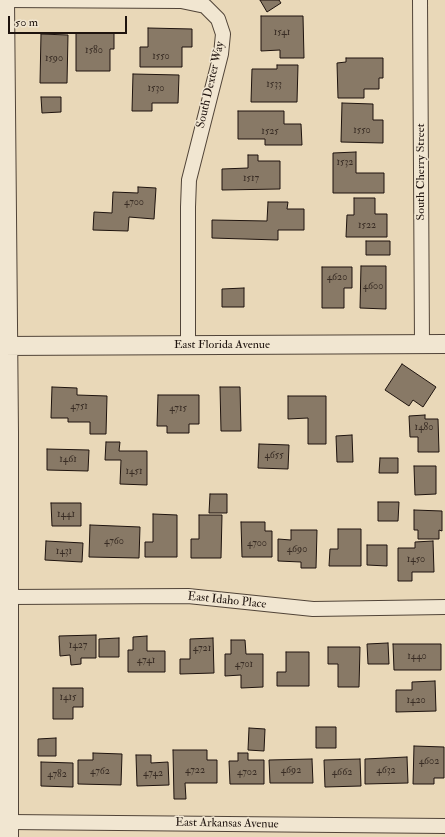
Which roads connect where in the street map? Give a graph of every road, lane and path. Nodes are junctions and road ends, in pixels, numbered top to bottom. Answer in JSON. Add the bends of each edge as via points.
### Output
{"nodes":[{"id":1,"x":5,"y":0,"type":"edge"},
{"id":2,"x":420,"y":0,"type":"edge"},
{"id":3,"x":422,"y":344,"type":"junction"},
{"id":4,"x":445,"y":344,"type":"edge"},
{"id":5,"x":188,"y":345,"type":"junction"},
{"id":6,"x":4,"y":346,"type":"edge"},
{"id":7,"x":9,"y":597,"type":"junction"},
{"id":8,"x":445,"y":608,"type":"edge"},
{"id":9,"x":4,"y":790,"type":"edge"},
{"id":10,"x":445,"y":826,"type":"edge"},
{"id":11,"x":9,"y":829,"type":"edge"}],
"edges":[{"from":1,"to":5,"type":"street","name":"South Dexter Way","via":[[181,1],[205,6],[218,19],[223,34],[221,54],[189,180]]},
{"from":1,"to":6,"type":"street"},
{"from":2,"to":3,"type":"street","name":"South Cherry Street"},
{"from":3,"to":4,"type":"street","name":"East Florida Avenue"},
{"from":3,"to":5,"type":"street","name":"East Florida Avenue"},
{"from":5,"to":6,"type":"street","name":"East Florida Avenue"},
{"from":6,"to":7,"type":"street"},
{"from":7,"to":8,"type":"street","name":"East Idaho Place","via":[[188,596],[313,609]]},
{"from":7,"to":9,"type":"street"},
{"from":9,"to":11,"type":"street"},
{"from":10,"to":11,"type":"street","name":"East Arkansas Avenue"}]}
